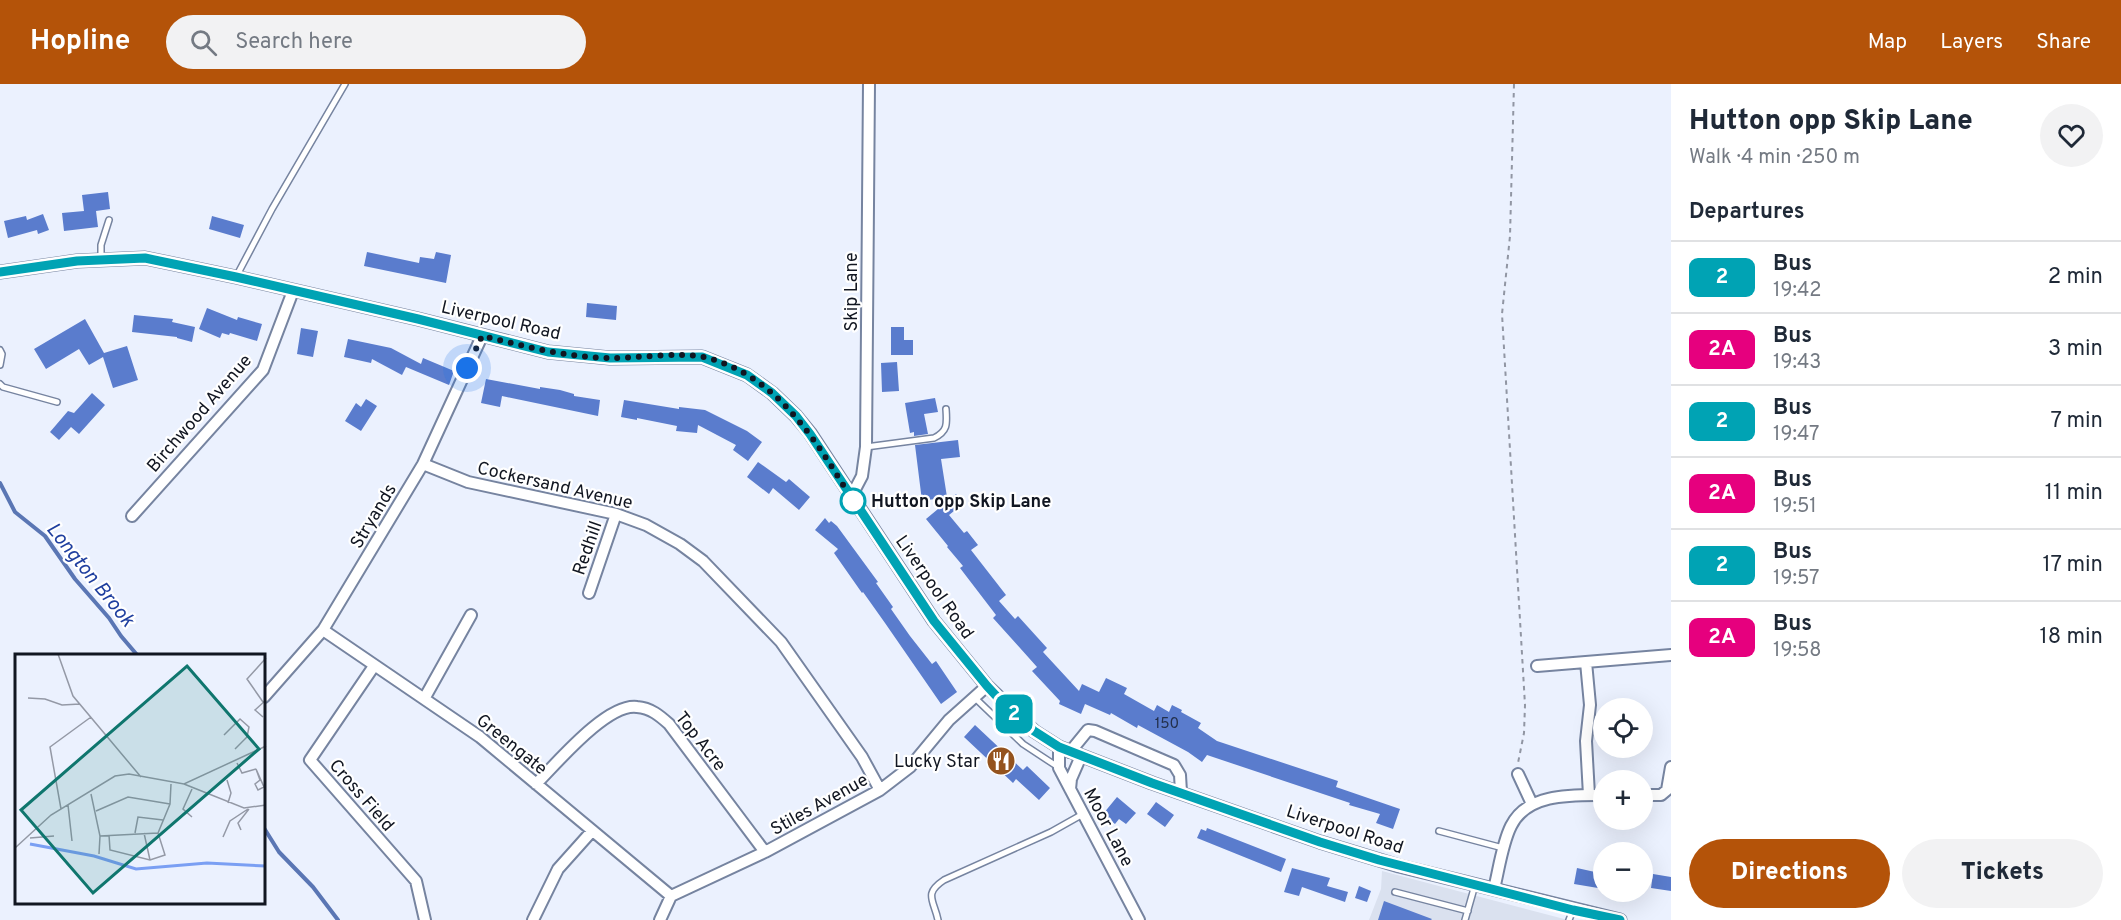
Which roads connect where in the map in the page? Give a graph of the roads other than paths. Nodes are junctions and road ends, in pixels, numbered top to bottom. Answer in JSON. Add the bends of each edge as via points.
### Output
{"nodes":[{"id":1,"x":345,"y":84,"type":"edge"},
{"id":2,"x":868,"y":84,"type":"edge"},
{"id":3,"x":109,"y":220,"type":"dead end"},
{"id":4,"x":101,"y":260,"type":"junction"},
{"id":5,"x":0,"y":272,"type":"edge"},
{"id":6,"x":236,"y":277,"type":"junction"},
{"id":7,"x":293,"y":291,"type":"junction"},
{"id":8,"x":482,"y":336,"type":"junction"},
{"id":9,"x":0,"y":350,"type":"edge"},
{"id":10,"x":0,"y":365,"type":"edge"},
{"id":11,"x":0,"y":384,"type":"edge"},
{"id":12,"x":57,"y":402,"type":"dead end"},
{"id":13,"x":946,"y":409,"type":"dead end"},
{"id":14,"x":866,"y":447,"type":"junction"},
{"id":15,"x":423,"y":464,"type":"junction"},
{"id":16,"x":851,"y":497,"type":"junction"},
{"id":17,"x":616,"y":514,"type":"junction"},
{"id":18,"x":132,"y":516,"type":"dead end"},
{"id":19,"x":589,"y":593,"type":"dead end"},
{"id":20,"x":471,"y":615,"type":"dead end"},
{"id":21,"x":323,"y":630,"type":"junction"},
{"id":22,"x":1671,"y":655,"type":"edge"},
{"id":23,"x":1586,"y":662,"type":"junction"},
{"id":24,"x":374,"y":666,"type":"junction"},
{"id":25,"x":1537,"y":666,"type":"dead end"},
{"id":26,"x":987,"y":686,"type":"junction"},
{"id":27,"x":266,"y":695,"type":"edge"},
{"id":28,"x":974,"y":697,"type":"junction"},
{"id":29,"x":424,"y":699,"type":"junction"},
{"id":30,"x":1070,"y":752,"type":"junction"},
{"id":31,"x":1671,"y":767,"type":"edge"},
{"id":32,"x":1059,"y":768,"type":"junction"},
{"id":33,"x":1518,"y":774,"type":"road end"},
{"id":34,"x":536,"y":784,"type":"junction"},
{"id":35,"x":880,"y":790,"type":"junction"},
{"id":36,"x":1070,"y":790,"type":"junction"},
{"id":37,"x":1181,"y":792,"type":"junction"},
{"id":38,"x":1589,"y":795,"type":"junction"},
{"id":39,"x":1593,"y":795,"type":"edge"},
{"id":40,"x":1653,"y":795,"type":"edge"},
{"id":41,"x":1532,"y":804,"type":"junction"},
{"id":42,"x":1083,"y":814,"type":"junction"},
{"id":43,"x":592,"y":831,"type":"junction"},
{"id":44,"x":1439,"y":831,"type":"dead end"},
{"id":45,"x":1504,"y":848,"type":"junction"},
{"id":46,"x":765,"y":852,"type":"junction"},
{"id":47,"x":1475,"y":885,"type":"junction"},
{"id":48,"x":1494,"y":889,"type":"junction"},
{"id":49,"x":1395,"y":892,"type":"dead end"},
{"id":50,"x":671,"y":896,"type":"junction"},
{"id":51,"x":1468,"y":911,"type":"junction"},
{"id":52,"x":1571,"y":915,"type":"edge"},
{"id":53,"x":425,"y":920,"type":"edge"},
{"id":54,"x":533,"y":920,"type":"edge"},
{"id":55,"x":660,"y":920,"type":"edge"},
{"id":56,"x":938,"y":920,"type":"edge"},
{"id":57,"x":1139,"y":920,"type":"edge"},
{"id":58,"x":1465,"y":920,"type":"edge"},
{"id":59,"x":1620,"y":920,"type":"edge"}],
"edges":[{"from":1,"to":6,"type":"lane"},
{"from":2,"to":14,"type":"street","name":"Skip Lane"},
{"from":3,"to":4,"type":"lane","via":[[101,244]]},
{"from":4,"to":5,"type":"street","name":"Liverpool Road"},
{"from":4,"to":6,"type":"street","name":"Liverpool Road","via":[[145,258]]},
{"from":6,"to":7,"type":"street","name":"Liverpool Road"},
{"from":7,"to":8,"type":"street","name":"Liverpool Road"},
{"from":7,"to":18,"type":"street","name":"Birchwood Avenue","via":[[263,370]]},
{"from":8,"to":15,"type":"street","name":"Stryands"},
{"from":8,"to":16,"type":"street","name":"Liverpool Road","via":[[548,352],[610,358],[702,357],[730,367],[772,393],[796,416]]},
{"from":9,"to":10,"type":"lane"},
{"from":11,"to":12,"type":"lane"},
{"from":13,"to":14,"type":"lane","via":[[947,426],[934,438]]},
{"from":14,"to":16,"type":"street","name":"Skip Lane","via":[[862,476]]},
{"from":15,"to":17,"type":"street","name":"Cockersand Avenue","via":[[468,482]]},
{"from":15,"to":21,"type":"street","name":"Stryands"},
{"from":16,"to":26,"type":"street","name":"Liverpool Road","via":[[934,621]]},
{"from":17,"to":19,"type":"street","name":"Redhill"},
{"from":17,"to":35,"type":"street","name":"Cockersand Avenue","via":[[646,525],[695,555],[781,642]]},
{"from":20,"to":29,"type":"street"},
{"from":21,"to":24,"type":"street","name":"Greengate"},
{"from":21,"to":27,"type":"street","name":"Stryands"},
{"from":22,"to":23,"type":"street"},
{"from":23,"to":25,"type":"street"},
{"from":23,"to":38,"type":"street","via":[[1590,705],[1586,741]]},
{"from":24,"to":29,"type":"street","name":"Greengate"},
{"from":24,"to":53,"type":"street","name":"Cross Field","via":[[310,760],[416,881]]},
{"from":26,"to":28,"type":"street","name":"Stiles Avenue"},
{"from":26,"to":30,"type":"street","name":"Liverpool Road","via":[[1034,731]]},
{"from":28,"to":32,"type":"lane","via":[[1023,744]]},
{"from":28,"to":35,"type":"street","name":"Stiles Avenue","via":[[910,767]]},
{"from":29,"to":34,"type":"street","name":"Greengate","via":[[480,737]]},
{"from":30,"to":32,"type":"street","name":"Moor Lane"},
{"from":30,"to":36,"type":"street"},
{"from":30,"to":37,"type":"street","name":"Liverpool Road"},
{"from":30,"to":37,"type":"street","via":[[1088,730],[1095,730],[1174,765],[1180,775]]},
{"from":31,"to":40,"type":"street","via":[[1667,790]]},
{"from":32,"to":36,"type":"street","name":"Moor Lane"},
{"from":33,"to":41,"type":"street"},
{"from":34,"to":43,"type":"street","name":"Greengate"},
{"from":34,"to":46,"type":"street","name":"Top Acre","via":[[590,729],[621,709],[637,707],[657,713],[669,724]]},
{"from":35,"to":46,"type":"street","name":"Stiles Avenue"},
{"from":36,"to":42,"type":"street","name":"Moor Lane"},
{"from":37,"to":47,"type":"street","name":"Liverpool Road","via":[[1320,842]]},
{"from":38,"to":39,"type":"street"},
{"from":38,"to":41,"type":"street"},
{"from":41,"to":45,"type":"street","via":[[1518,814]]},
{"from":42,"to":56,"type":"lane","via":[[933,887],[930,895]]},
{"from":42,"to":57,"type":"street","name":"Moor Lane"},
{"from":43,"to":50,"type":"street","name":"Greengate"},
{"from":43,"to":54,"type":"street","via":[[558,869]]},
{"from":44,"to":45,"type":"lane"},
{"from":45,"to":48,"type":"street"},
{"from":46,"to":50,"type":"street","name":"Stiles Avenue"},
{"from":47,"to":48,"type":"street","name":"Liverpool Road"},
{"from":47,"to":51,"type":"lane"},
{"from":48,"to":52,"type":"street","name":"Liverpool Road"},
{"from":49,"to":51,"type":"lane"},
{"from":50,"to":55,"type":"street"},
{"from":51,"to":58,"type":"lane"},
{"from":52,"to":59,"type":"street","name":"Liverpool Road"}]}
